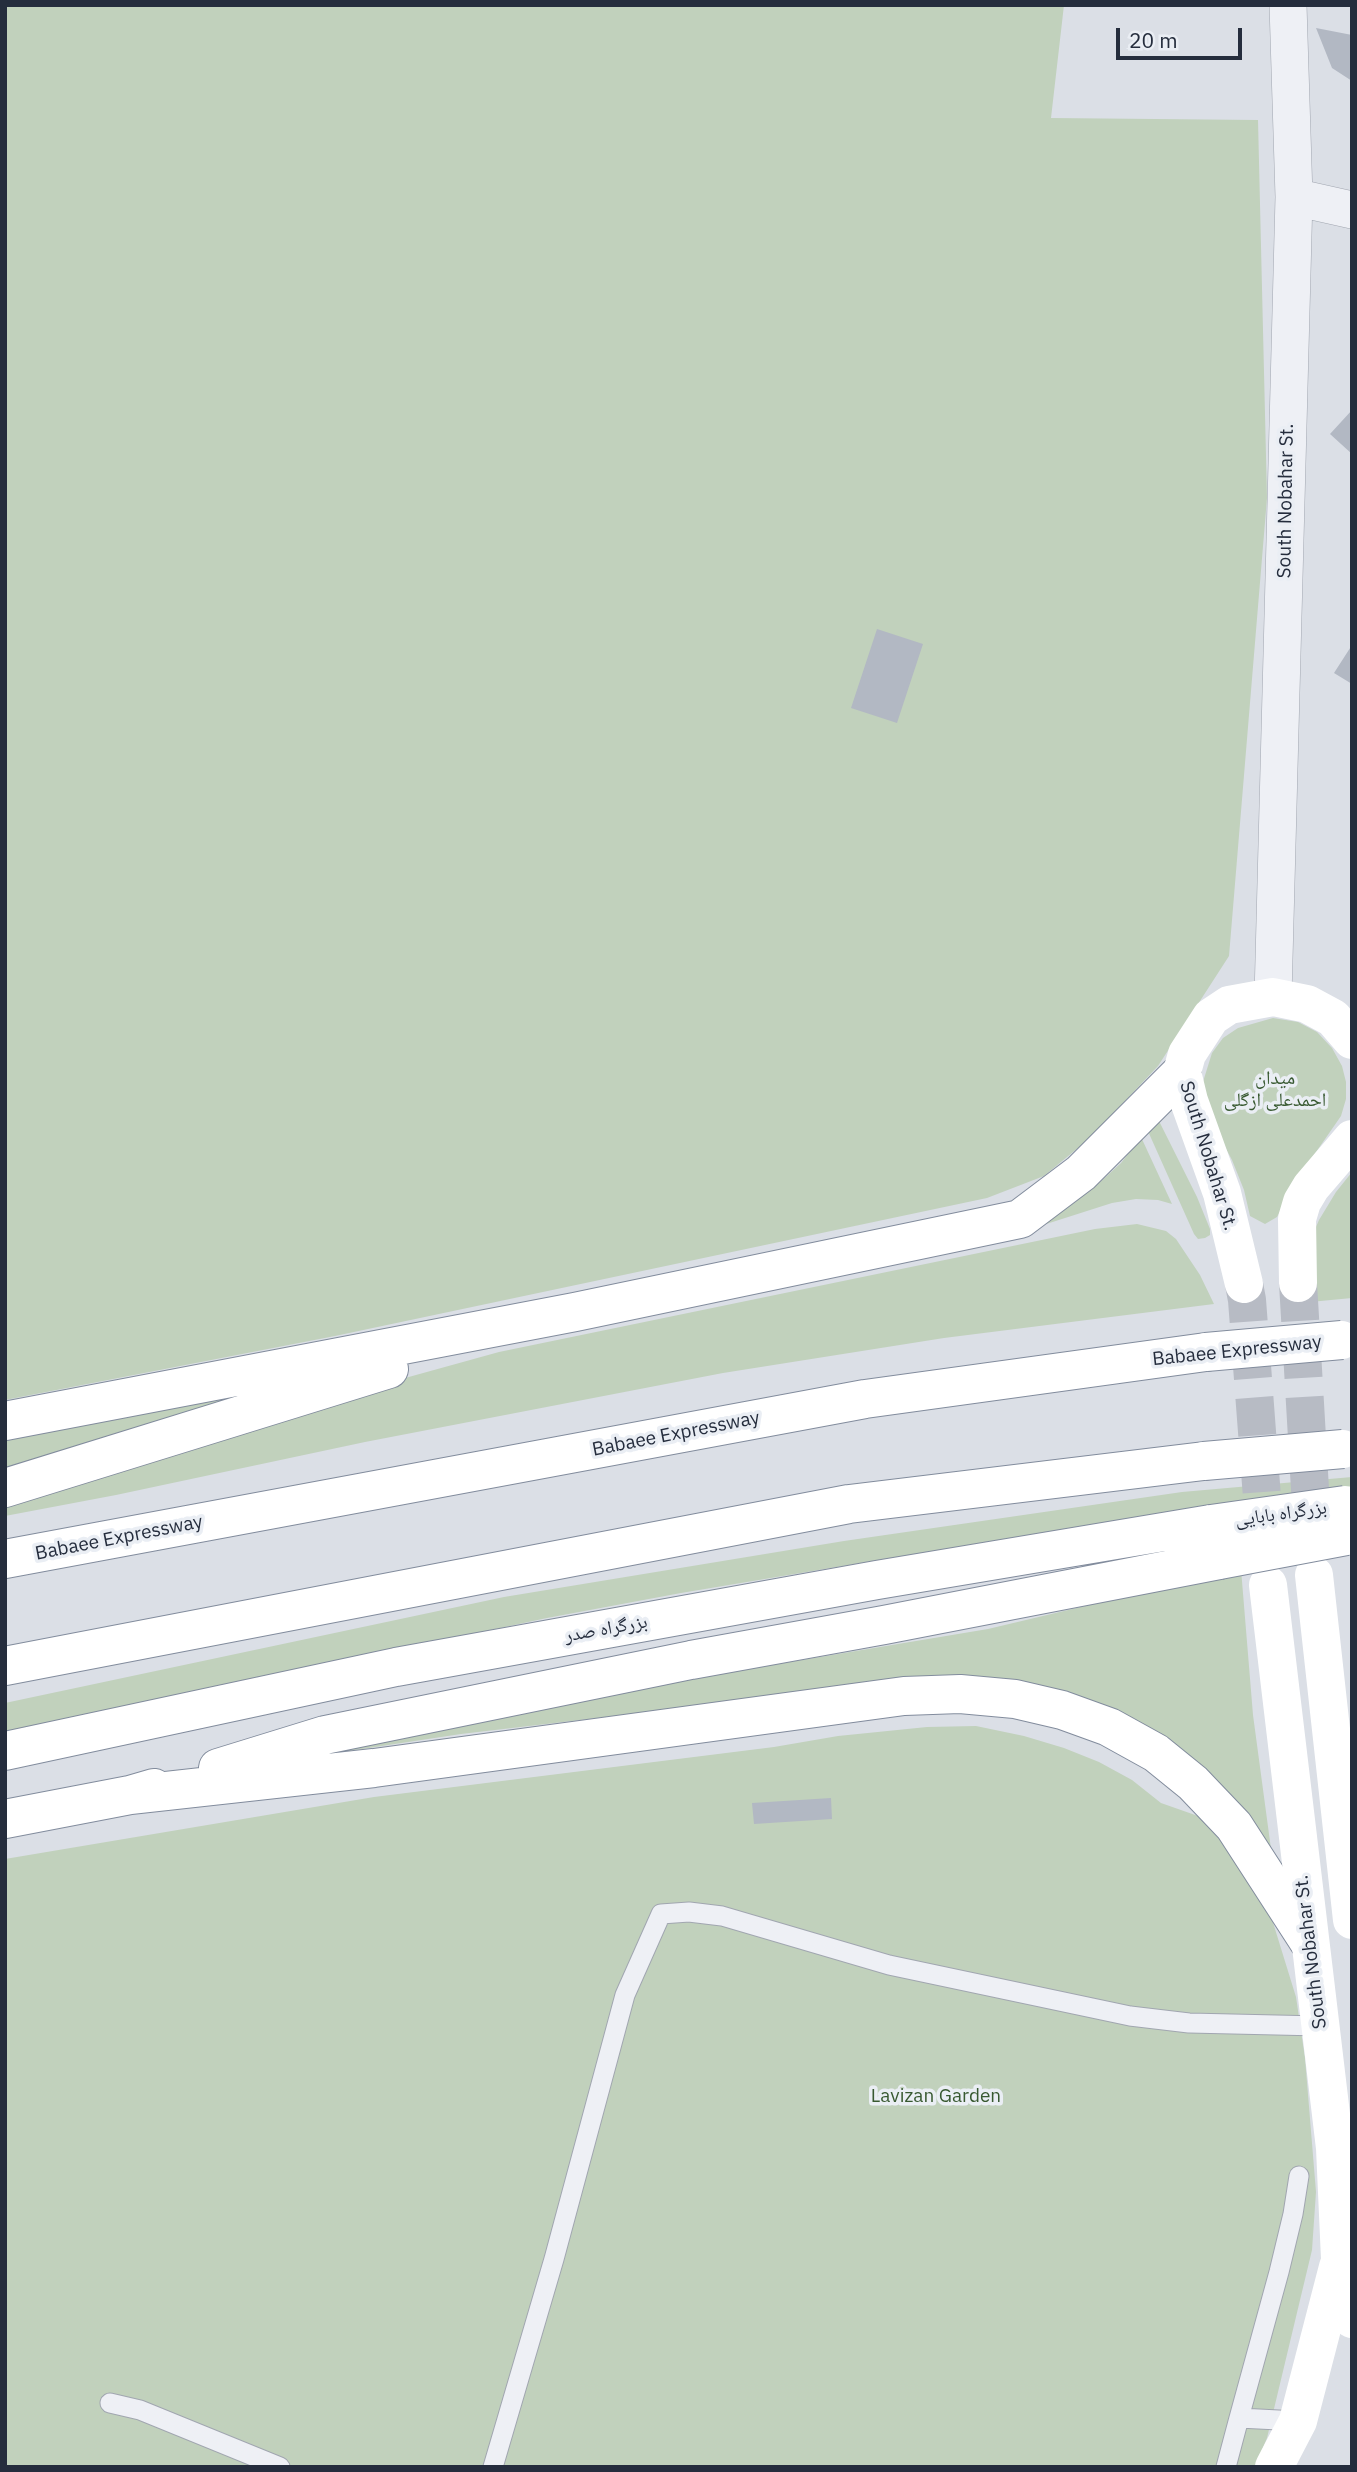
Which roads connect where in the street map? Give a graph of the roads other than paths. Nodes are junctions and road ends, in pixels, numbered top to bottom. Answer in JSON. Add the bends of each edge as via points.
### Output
{"nodes":[{"id":1,"x":1288,"y":5,"type":"edge"},
{"id":2,"x":1294,"y":197,"type":"junction"},
{"id":3,"x":1352,"y":210,"type":"edge"},
{"id":4,"x":1273,"y":997,"type":"junction"},
{"id":5,"x":1352,"y":1040,"type":"edge"},
{"id":6,"x":1182,"y":1072,"type":"junction"},
{"id":7,"x":1352,"y":1139,"type":"edge"},
{"id":8,"x":1298,"y":1283,"type":"tunnel mouth"},
{"id":9,"x":1244,"y":1284,"type":"tunnel mouth"},
{"id":10,"x":575,"y":1312,"type":"junction"},
{"id":11,"x":1347,"y":1339,"type":"edge"},
{"id":12,"x":5,"y":1421,"type":"edge"},
{"id":13,"x":1347,"y":1448,"type":"edge"},
{"id":14,"x":5,"y":1488,"type":"edge"},
{"id":15,"x":1348,"y":1520,"type":"edge"},
{"id":16,"x":1215,"y":1542,"type":"junction"},
{"id":17,"x":5,"y":1559,"type":"edge"},
{"id":18,"x":1314,"y":1575,"type":"tunnel mouth"},
{"id":19,"x":1268,"y":1585,"type":"tunnel mouth"},
{"id":20,"x":5,"y":1666,"type":"edge"},
{"id":21,"x":5,"y":1751,"type":"edge"},
{"id":22,"x":130,"y":1795,"type":"junction"},
{"id":23,"x":5,"y":1819,"type":"edge"},
{"id":24,"x":1352,"y":1920,"type":"edge"},
{"id":25,"x":1309,"y":1942,"type":"junction"},
{"id":26,"x":1320,"y":2026,"type":"junction"},
{"id":27,"x":1299,"y":2176,"type":"dead end"},
{"id":28,"x":1340,"y":2259,"type":"junction"},
{"id":29,"x":1352,"y":2319,"type":"edge"},
{"id":30,"x":110,"y":2403,"type":"dead end"},
{"id":31,"x":1239,"y":2418,"type":"junction"},
{"id":32,"x":1298,"y":2421,"type":"junction"},
{"id":33,"x":279,"y":2467,"type":"edge"},
{"id":34,"x":493,"y":2467,"type":"edge"},
{"id":35,"x":1226,"y":2467,"type":"edge"},
{"id":36,"x":1274,"y":2467,"type":"edge"}],
"edges":[{"from":1,"to":2,"type":"street","name":"South Nobahar St."},
{"from":2,"to":3,"type":"street"},
{"from":2,"to":4,"type":"street","name":"South Nobahar St."},
{"from":4,"to":5,"type":"main road","name":"South Nobahar St.","via":[[1307,1004],[1333,1018]]},
{"from":4,"to":6,"type":"main road","name":"South Nobahar St.","via":[[1229,1005],[1211,1017],[1187,1054]]},
{"from":6,"to":9,"type":"main road","name":"South Nobahar St.","via":[[1222,1193]]},
{"from":6,"to":10,"type":"main road","via":[[1081,1173],[1020,1219]]},
{"from":7,"to":8,"type":"main road","via":[[1303,1202],[1297,1219]]},
{"from":10,"to":12,"type":"main road"},
{"from":10,"to":14,"type":"main road"},
{"from":11,"to":17,"type":"main road","name":"Babaee Expressway","bridge":true,"via":[[1206,1352],[866,1399]]},
{"from":13,"to":20,"type":"main road","bridge":true,"via":[[849,1504]]},
{"from":15,"to":16,"type":"main road","bridge":true},
{"from":16,"to":21,"type":"main road","name":"بزرگراه صدر","via":[[877,1580],[396,1667]]},
{"from":16,"to":22,"type":"main road","via":[[897,1623],[325,1735]]},
{"from":18,"to":24,"type":"main road"},
{"from":19,"to":25,"type":"main road","name":"South Nobahar St."},
{"from":22,"to":23,"type":"main road"},
{"from":22,"to":25,"type":"main road","via":[[374,1768],[904,1696],[960,1694],[1014,1699],[1109,1727],[1156,1753],[1193,1783],[1234,1826]]},
{"from":25,"to":26,"type":"main road","name":"South Nobahar St."},
{"from":26,"to":28,"type":"main road","name":"South Nobahar St.","via":[[1335,2148]]},
{"from":26,"to":34,"type":"lane","via":[[1189,2023],[1130,2016],[889,1965],[722,1916],[661,1914],[625,1995]]},
{"from":27,"to":31,"type":"lane","via":[[1279,2272]]},
{"from":28,"to":29,"type":"main road","name":"South Nobahar St."},
{"from":28,"to":32,"type":"main road"},
{"from":30,"to":33,"type":"lane","via":[[140,2410]]},
{"from":31,"to":32,"type":"lane"},
{"from":31,"to":35,"type":"lane"},
{"from":32,"to":36,"type":"main road"}]}
